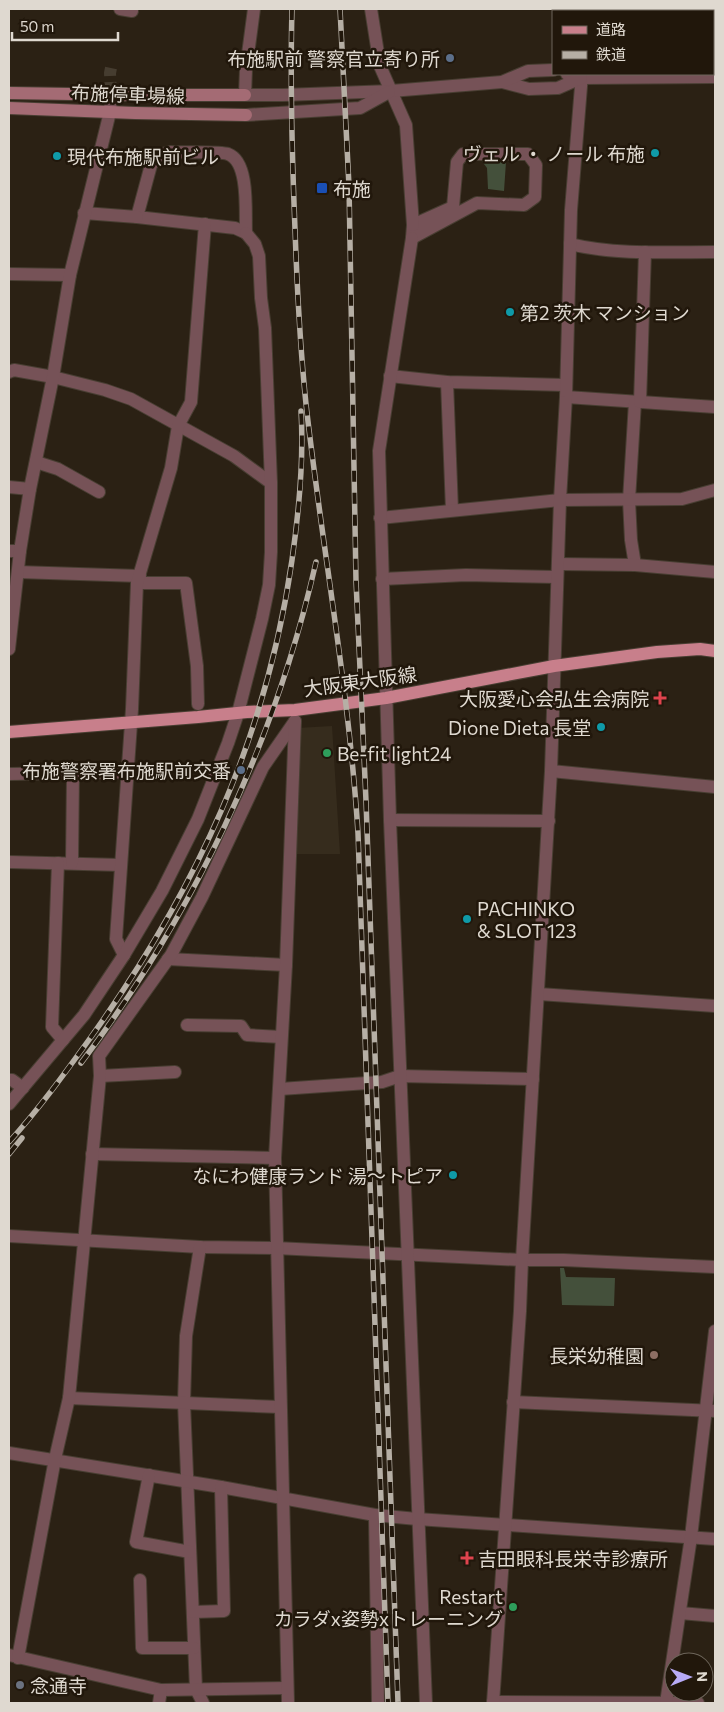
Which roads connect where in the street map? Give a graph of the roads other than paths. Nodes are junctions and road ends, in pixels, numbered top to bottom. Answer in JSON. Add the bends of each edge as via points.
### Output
{"nodes":[{"id":1,"x":254,"y":9,"type":"edge"},
{"id":2,"x":371,"y":9,"type":"edge"},
{"id":3,"x":552,"y":70,"type":"edge"},
{"id":4,"x":581,"y":76,"type":"edge"},
{"id":5,"x":715,"y":77,"type":"edge"},
{"id":6,"x":502,"y":82,"type":"junction"},
{"id":7,"x":391,"y":91,"type":"junction"},
{"id":8,"x":9,"y":93,"type":"edge"},
{"id":9,"x":111,"y":94,"type":"junction"},
{"id":10,"x":245,"y":95,"type":"junction"},
{"id":11,"x":9,"y":108,"type":"edge"},
{"id":12,"x":110,"y":112,"type":"junction"},
{"id":13,"x":246,"y":116,"type":"joint"},
{"id":14,"x":84,"y":213,"type":"junction"},
{"id":15,"x":137,"y":218,"type":"junction"},
{"id":16,"x":205,"y":224,"type":"junction"},
{"id":17,"x":413,"y":225,"type":"junction"},
{"id":18,"x":246,"y":233,"type":"junction"},
{"id":19,"x":412,"y":238,"type":"junction"},
{"id":20,"x":570,"y":244,"type":"junction"},
{"id":21,"x":645,"y":252,"type":"junction"},
{"id":22,"x":715,"y":252,"type":"edge"},
{"id":23,"x":9,"y":274,"type":"edge"},
{"id":24,"x":70,"y":275,"type":"junction"},
{"id":25,"x":9,"y":372,"type":"edge"},
{"id":26,"x":390,"y":376,"type":"junction"},
{"id":27,"x":53,"y":377,"type":"junction"},
{"id":28,"x":447,"y":382,"type":"junction"},
{"id":29,"x":566,"y":391,"type":"junction"},
{"id":30,"x":638,"y":402,"type":"junction"},
{"id":31,"x":715,"y":407,"type":"edge"},
{"id":32,"x":178,"y":426,"type":"junction"},
{"id":33,"x":36,"y":462,"type":"junction"},
{"id":34,"x":271,"y":483,"type":"junction"},
{"id":35,"x":9,"y":487,"type":"edge"},
{"id":36,"x":30,"y":489,"type":"junction"},
{"id":37,"x":715,"y":490,"type":"edge"},
{"id":38,"x":99,"y":492,"type":"dead end"},
{"id":39,"x":560,"y":500,"type":"junction"},
{"id":40,"x":629,"y":500,"type":"junction"},
{"id":41,"x":452,"y":510,"type":"junction"},
{"id":42,"x":380,"y":518,"type":"junction"},
{"id":43,"x":14,"y":551,"type":"edge"},
{"id":44,"x":558,"y":564,"type":"junction"},
{"id":45,"x":636,"y":565,"type":"junction"},
{"id":46,"x":18,"y":572,"type":"junction"},
{"id":47,"x":715,"y":572,"type":"edge"},
{"id":48,"x":558,"y":577,"type":"junction"},
{"id":49,"x":138,"y":579,"type":"junction"},
{"id":50,"x":382,"y":579,"type":"junction"},
{"id":51,"x":11,"y":607,"type":"edge"},
{"id":52,"x":9,"y":649,"type":"edge"},
{"id":53,"x":715,"y":651,"type":"edge"},
{"id":54,"x":554,"y":666,"type":"junction"},
{"id":55,"x":386,"y":698,"type":"junction"},
{"id":56,"x":198,"y":704,"type":"dead end"},
{"id":57,"x":238,"y":713,"type":"junction"},
{"id":58,"x":295,"y":716,"type":"junction"},
{"id":59,"x":131,"y":722,"type":"junction"},
{"id":60,"x":9,"y":732,"type":"edge"},
{"id":61,"x":551,"y":771,"type":"junction"},
{"id":62,"x":127,"y":772,"type":"junction"},
{"id":63,"x":73,"y":773,"type":"junction"},
{"id":64,"x":9,"y":774,"type":"edge"},
{"id":65,"x":715,"y":787,"type":"edge"},
{"id":66,"x":390,"y":820,"type":"junction"},
{"id":67,"x":548,"y":821,"type":"junction"},
{"id":68,"x":9,"y":862,"type":"edge"},
{"id":69,"x":58,"y":863,"type":"junction"},
{"id":70,"x":72,"y":863,"type":"junction"},
{"id":71,"x":121,"y":865,"type":"junction"},
{"id":72,"x":124,"y":955,"type":"junction"},
{"id":73,"x":168,"y":959,"type":"junction"},
{"id":74,"x":286,"y":965,"type":"junction"},
{"id":75,"x":539,"y":994,"type":"junction"},
{"id":76,"x":715,"y":1006,"type":"edge"},
{"id":77,"x":187,"y":1025,"type":"dead end"},
{"id":78,"x":281,"y":1037,"type":"junction"},
{"id":79,"x":63,"y":1040,"type":"junction"},
{"id":80,"x":176,"y":1072,"type":"dead end"},
{"id":81,"x":100,"y":1076,"type":"junction"},
{"id":82,"x":400,"y":1076,"type":"junction"},
{"id":83,"x":533,"y":1079,"type":"junction"},
{"id":84,"x":9,"y":1080,"type":"edge"},
{"id":85,"x":23,"y":1088,"type":"junction"},
{"id":86,"x":280,"y":1089,"type":"junction"},
{"id":87,"x":9,"y":1104,"type":"edge"},
{"id":88,"x":92,"y":1154,"type":"junction"},
{"id":89,"x":275,"y":1158,"type":"junction"},
{"id":90,"x":9,"y":1236,"type":"edge"},
{"id":91,"x":83,"y":1239,"type":"junction"},
{"id":92,"x":200,"y":1247,"type":"junction"},
{"id":93,"x":276,"y":1248,"type":"junction"},
{"id":94,"x":407,"y":1254,"type":"junction"},
{"id":95,"x":522,"y":1260,"type":"junction"},
{"id":96,"x":715,"y":1267,"type":"edge"},
{"id":97,"x":715,"y":1331,"type":"edge"},
{"id":98,"x":69,"y":1398,"type":"junction"},
{"id":99,"x":513,"y":1402,"type":"junction"},
{"id":100,"x":184,"y":1403,"type":"junction"},
{"id":101,"x":280,"y":1407,"type":"junction"},
{"id":102,"x":711,"y":1411,"type":"edge"},
{"id":103,"x":9,"y":1452,"type":"edge"},
{"id":104,"x":55,"y":1459,"type":"junction"},
{"id":105,"x":149,"y":1475,"type":"junction"},
{"id":106,"x":188,"y":1481,"type":"junction"},
{"id":107,"x":221,"y":1487,"type":"junction"},
{"id":108,"x":283,"y":1498,"type":"junction"},
{"id":109,"x":374,"y":1515,"type":"junction"},
{"id":110,"x":417,"y":1519,"type":"junction"},
{"id":111,"x":504,"y":1525,"type":"junction"},
{"id":112,"x":691,"y":1537,"type":"junction"},
{"id":113,"x":715,"y":1539,"type":"edge"},
{"id":114,"x":190,"y":1552,"type":"junction"},
{"id":115,"x":140,"y":1580,"type":"dead end"},
{"id":116,"x":193,"y":1612,"type":"junction"},
{"id":117,"x":680,"y":1613,"type":"junction"},
{"id":118,"x":715,"y":1616,"type":"edge"},
{"id":119,"x":194,"y":1648,"type":"junction"},
{"id":120,"x":14,"y":1657,"type":"edge"},
{"id":121,"x":287,"y":1688,"type":"junction"},
{"id":122,"x":162,"y":1690,"type":"junction"},
{"id":123,"x":196,"y":1690,"type":"junction"},
{"id":124,"x":159,"y":1703,"type":"edge"},
{"id":125,"x":203,"y":1703,"type":"edge"},
{"id":126,"x":288,"y":1703,"type":"edge"},
{"id":127,"x":378,"y":1703,"type":"edge"},
{"id":128,"x":426,"y":1703,"type":"edge"},
{"id":129,"x":493,"y":1703,"type":"edge"},
{"id":130,"x":666,"y":1703,"type":"edge"},
{"id":131,"x":698,"y":1703,"type":"edge"}],
"edges":[{"from":1,"to":10,"type":"street"},
{"from":2,"to":7,"type":"street","via":[[380,66]]},
{"from":3,"to":6,"type":"street","via":[[528,71]]},
{"from":4,"to":5,"type":"street"},
{"from":4,"to":6,"type":"street","via":[[558,88],[529,89]]},
{"from":4,"to":20,"type":"street"},
{"from":6,"to":7,"type":"street"},
{"from":7,"to":10,"type":"street"},
{"from":7,"to":13,"type":"street","via":[[360,108]]},
{"from":7,"to":17,"type":"street","via":[[406,124]]},
{"from":8,"to":9,"type":"main road","name":"布施停車場線"},
{"from":9,"to":10,"type":"main road","name":"布施停車場線"},
{"from":9,"to":12,"type":"street"},
{"from":11,"to":12,"type":"main road","name":"布施停車場線"},
{"from":12,"to":13,"type":"main road","name":"布施停車場線"},
{"from":12,"to":14,"type":"street"},
{"from":14,"to":15,"type":"street"},
{"from":14,"to":24,"type":"street"},
{"from":15,"to":16,"type":"street"},
{"from":15,"to":18,"type":"street","via":[[151,165],[158,155],[170,152],[228,154],[242,168]]},
{"from":16,"to":18,"type":"street","via":[[235,228]]},
{"from":16,"to":32,"type":"street","via":[[191,402]]},
{"from":17,"to":19,"type":"street"},
{"from":17,"to":19,"type":"street","via":[[452,207],[457,162],[463,154],[528,154],[536,165],[535,197],[524,205],[477,203]]},
{"from":18,"to":34,"type":"street","via":[[258,256],[266,328]]},
{"from":19,"to":26,"type":"street"},
{"from":20,"to":21,"type":"street","via":[[583,248]]},
{"from":20,"to":29,"type":"street"},
{"from":21,"to":22,"type":"street"},
{"from":21,"to":30,"type":"street"},
{"from":23,"to":24,"type":"street"},
{"from":24,"to":27,"type":"street"},
{"from":25,"to":27,"type":"street","via":[[14,370]]},
{"from":26,"to":28,"type":"street"},
{"from":26,"to":42,"type":"street","via":[[379,451]]},
{"from":27,"to":32,"type":"street","via":[[131,399]]},
{"from":27,"to":33,"type":"street"},
{"from":28,"to":29,"type":"street"},
{"from":28,"to":41,"type":"street"},
{"from":29,"to":30,"type":"street"},
{"from":29,"to":39,"type":"street"},
{"from":30,"to":31,"type":"street"},
{"from":30,"to":40,"type":"street"},
{"from":32,"to":34,"type":"street","via":[[234,456]]},
{"from":32,"to":49,"type":"street","via":[[171,468]]},
{"from":33,"to":36,"type":"street"},
{"from":33,"to":38,"type":"street","via":[[58,469]]},
{"from":34,"to":57,"type":"street","via":[[268,585]]},
{"from":35,"to":36,"type":"street"},
{"from":36,"to":43,"type":"street"},
{"from":37,"to":40,"type":"street","via":[[682,499]]},
{"from":39,"to":40,"type":"street"},
{"from":39,"to":41,"type":"street"},
{"from":39,"to":44,"type":"street"},
{"from":40,"to":45,"type":"street"},
{"from":41,"to":42,"type":"street"},
{"from":42,"to":50,"type":"street"},
{"from":43,"to":46,"type":"street"},
{"from":44,"to":45,"type":"street"},
{"from":44,"to":48,"type":"street"},
{"from":45,"to":47,"type":"street"},
{"from":46,"to":49,"type":"street"},
{"from":46,"to":51,"type":"street"},
{"from":48,"to":50,"type":"street","via":[[466,575]]},
{"from":48,"to":54,"type":"street"},
{"from":49,"to":56,"type":"street","via":[[186,583],[197,666]]},
{"from":49,"to":59,"type":"street"},
{"from":50,"to":55,"type":"street"},
{"from":51,"to":52,"type":"street"},
{"from":53,"to":54,"type":"main road","name":"大阪東大阪線","via":[[657,652]]},
{"from":54,"to":55,"type":"main road","name":"大阪東大阪線"},
{"from":54,"to":61,"type":"street"},
{"from":55,"to":58,"type":"main road","name":"大阪東大阪線"},
{"from":55,"to":66,"type":"street"},
{"from":57,"to":58,"type":"main road","name":"大阪東大阪線"},
{"from":57,"to":59,"type":"main road","name":"大阪東大阪線"},
{"from":57,"to":72,"type":"street","via":[[215,779],[182,853]]},
{"from":58,"to":73,"type":"street","via":[[263,767],[202,897]]},
{"from":58,"to":74,"type":"street"},
{"from":59,"to":60,"type":"main road","name":"大阪東大阪線"},
{"from":59,"to":62,"type":"street"},
{"from":61,"to":65,"type":"street"},
{"from":61,"to":67,"type":"street"},
{"from":62,"to":63,"type":"street"},
{"from":62,"to":71,"type":"street"},
{"from":63,"to":64,"type":"street"},
{"from":63,"to":70,"type":"street"},
{"from":66,"to":67,"type":"street"},
{"from":66,"to":82,"type":"street"},
{"from":67,"to":75,"type":"street"},
{"from":68,"to":69,"type":"street"},
{"from":69,"to":70,"type":"street"},
{"from":69,"to":79,"type":"street","via":[[52,1026]]},
{"from":70,"to":71,"type":"street"},
{"from":71,"to":72,"type":"street","via":[[116,938]]},
{"from":72,"to":79,"type":"street"},
{"from":73,"to":74,"type":"street"},
{"from":73,"to":81,"type":"street","via":[[99,1056]]},
{"from":74,"to":78,"type":"street"},
{"from":75,"to":76,"type":"street"},
{"from":75,"to":83,"type":"street"},
{"from":77,"to":78,"type":"street","via":[[241,1026],[247,1035]]},
{"from":78,"to":86,"type":"street"},
{"from":79,"to":85,"type":"street"},
{"from":80,"to":81,"type":"street"},
{"from":81,"to":88,"type":"street"},
{"from":82,"to":83,"type":"street"},
{"from":82,"to":86,"type":"street","via":[[382,1082]]},
{"from":82,"to":94,"type":"street"},
{"from":83,"to":95,"type":"street"},
{"from":84,"to":85,"type":"street"},
{"from":85,"to":87,"type":"street"},
{"from":86,"to":89,"type":"street"},
{"from":88,"to":89,"type":"street"},
{"from":88,"to":91,"type":"street"},
{"from":89,"to":93,"type":"street"},
{"from":90,"to":91,"type":"street"},
{"from":91,"to":92,"type":"street"},
{"from":91,"to":98,"type":"street"},
{"from":92,"to":93,"type":"street"},
{"from":92,"to":100,"type":"street","via":[[186,1336]]},
{"from":93,"to":94,"type":"street"},
{"from":93,"to":101,"type":"street"},
{"from":94,"to":95,"type":"street"},
{"from":94,"to":110,"type":"street"},
{"from":95,"to":96,"type":"street"},
{"from":95,"to":99,"type":"street"},
{"from":97,"to":102,"type":"street"},
{"from":98,"to":100,"type":"street"},
{"from":98,"to":104,"type":"street"},
{"from":99,"to":102,"type":"street"},
{"from":99,"to":111,"type":"street"},
{"from":100,"to":101,"type":"street"},
{"from":100,"to":106,"type":"street"},
{"from":101,"to":108,"type":"street"},
{"from":102,"to":112,"type":"street"},
{"from":103,"to":104,"type":"street"},
{"from":104,"to":105,"type":"street"},
{"from":104,"to":120,"type":"street"},
{"from":105,"to":106,"type":"street"},
{"from":105,"to":114,"type":"street","via":[[136,1542]]},
{"from":106,"to":107,"type":"street"},
{"from":106,"to":114,"type":"street"},
{"from":107,"to":108,"type":"street"},
{"from":107,"to":116,"type":"street","via":[[224,1611]]},
{"from":108,"to":109,"type":"street"},
{"from":108,"to":121,"type":"street"},
{"from":109,"to":110,"type":"street"},
{"from":109,"to":127,"type":"street"},
{"from":110,"to":111,"type":"street"},
{"from":110,"to":128,"type":"street"},
{"from":111,"to":112,"type":"street"},
{"from":111,"to":129,"type":"street"},
{"from":112,"to":113,"type":"street"},
{"from":112,"to":117,"type":"street"},
{"from":114,"to":116,"type":"street"},
{"from":115,"to":119,"type":"street","via":[[142,1648]]},
{"from":116,"to":119,"type":"street"},
{"from":117,"to":118,"type":"street"},
{"from":117,"to":130,"type":"street"},
{"from":119,"to":123,"type":"street"},
{"from":120,"to":122,"type":"street"},
{"from":121,"to":123,"type":"street"},
{"from":121,"to":126,"type":"street"},
{"from":122,"to":123,"type":"street"},
{"from":122,"to":124,"type":"street"},
{"from":123,"to":125,"type":"street"},
{"from":129,"to":130,"type":"street"},
{"from":130,"to":131,"type":"street"}]}
